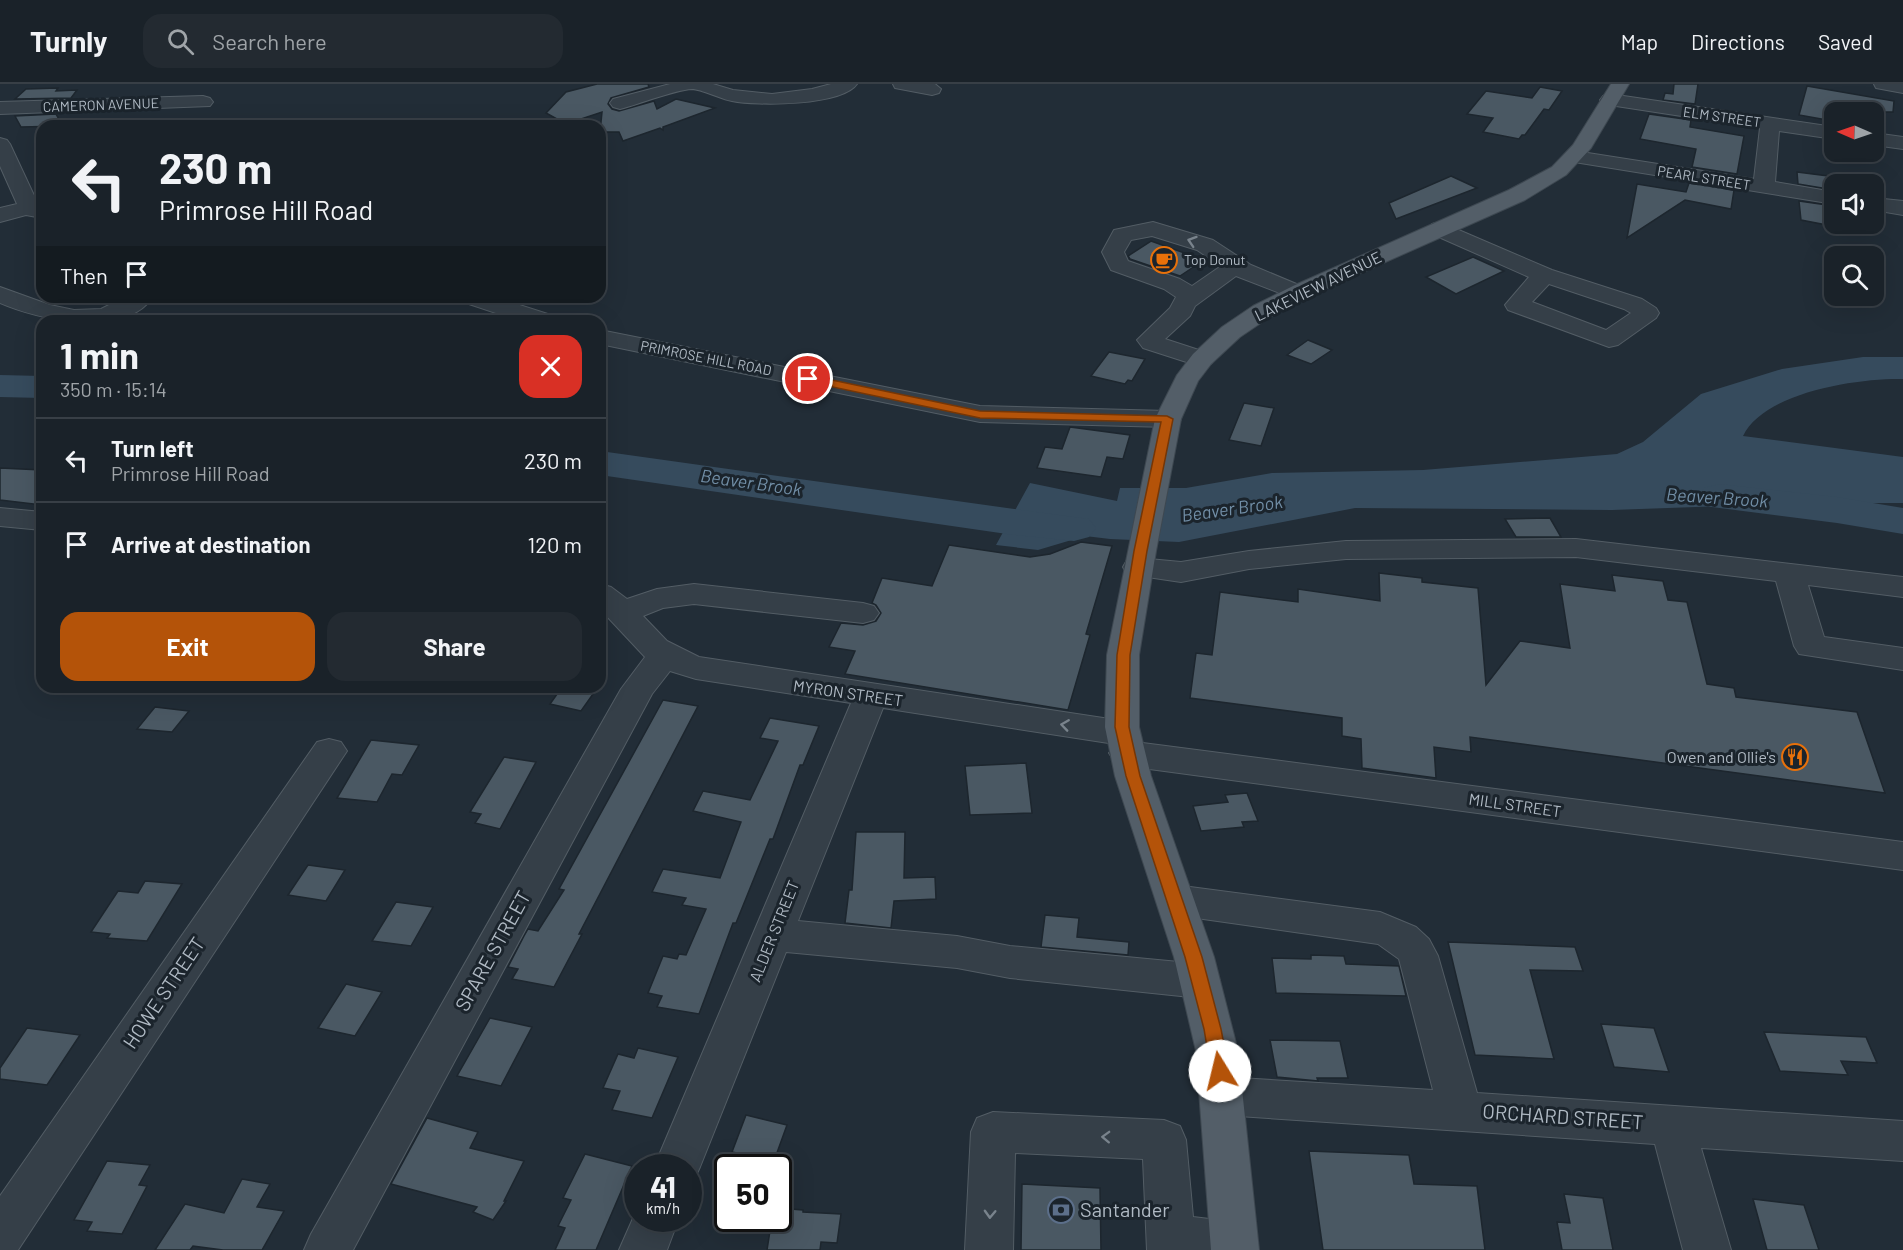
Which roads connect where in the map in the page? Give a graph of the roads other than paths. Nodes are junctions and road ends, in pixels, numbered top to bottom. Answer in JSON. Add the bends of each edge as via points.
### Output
{"nodes":[{"id":1,"x":212,"y":84,"type":"edge"},
{"id":2,"x":691,"y":84,"type":"edge"},
{"id":3,"x":697,"y":84,"type":"edge"},
{"id":4,"x":848,"y":84,"type":"edge"},
{"id":5,"x":902,"y":84,"type":"edge"},
{"id":6,"x":1883,"y":84,"type":"edge"},
{"id":7,"x":1903,"y":87,"type":"edge"},
{"id":8,"x":932,"y":89,"type":"dead end"},
{"id":9,"x":1615,"y":92,"type":"edge"},
{"id":10,"x":620,"y":103,"type":"dead end"},
{"id":11,"x":0,"y":108,"type":"edge"},
{"id":12,"x":1770,"y":123,"type":"junction"},
{"id":13,"x":1824,"y":131,"type":"edge"},
{"id":14,"x":1884,"y":140,"type":"edge"},
{"id":15,"x":1903,"y":143,"type":"edge"},
{"id":16,"x":0,"y":144,"type":"edge"},
{"id":17,"x":1575,"y":157,"type":"junction"},
{"id":18,"x":1764,"y":187,"type":"junction"},
{"id":19,"x":1824,"y":196,"type":"edge"},
{"id":20,"x":1884,"y":205,"type":"edge"},
{"id":21,"x":1903,"y":208,"type":"edge"},
{"id":22,"x":35,"y":209,"type":"edge"},
{"id":23,"x":0,"y":215,"type":"edge"},
{"id":24,"x":1440,"y":229,"type":"junction"},
{"id":25,"x":1243,"y":270,"type":"junction"},
{"id":26,"x":1544,"y":275,"type":"dead end"},
{"id":27,"x":1298,"y":293,"type":"junction"},
{"id":28,"x":0,"y":294,"type":"edge"},
{"id":29,"x":1192,"y":297,"type":"junction"},
{"id":30,"x":132,"y":303,"type":"edge"},
{"id":31,"x":490,"y":303,"type":"edge"},
{"id":32,"x":62,"y":315,"type":"edge"},
{"id":33,"x":100,"y":315,"type":"edge"},
{"id":34,"x":526,"y":315,"type":"edge"},
{"id":35,"x":606,"y":338,"type":"edge"},
{"id":36,"x":1202,"y":359,"type":"junction"},
{"id":37,"x":1167,"y":419,"type":"junction"},
{"id":38,"x":0,"y":517,"type":"edge"},
{"id":39,"x":36,"y":520,"type":"edge"},
{"id":40,"x":1139,"y":559,"type":"junction"},
{"id":41,"x":1789,"y":574,"type":"junction"},
{"id":42,"x":1903,"y":587,"type":"edge"},
{"id":43,"x":612,"y":603,"type":"edge"},
{"id":44,"x":863,"y":613,"type":"dead end"},
{"id":45,"x":664,"y":655,"type":"junction"},
{"id":46,"x":1903,"y":659,"type":"edge"},
{"id":47,"x":871,"y":696,"type":"junction"},
{"id":48,"x":1125,"y":743,"type":"junction"},
{"id":49,"x":329,"y":750,"type":"dead end"},
{"id":50,"x":1903,"y":856,"type":"edge"},
{"id":51,"x":1175,"y":900,"type":"junction"},
{"id":52,"x":772,"y":935,"type":"junction"},
{"id":53,"x":1200,"y":981,"type":"junction"},
{"id":54,"x":1223,"y":1096,"type":"junction"},
{"id":55,"x":1460,"y":1110,"type":"junction"},
{"id":56,"x":1672,"y":1124,"type":"junction"},
{"id":57,"x":1903,"y":1141,"type":"edge"},
{"id":58,"x":682,"y":1154,"type":"edge"},
{"id":59,"x":650,"y":1232,"type":"edge"},
{"id":60,"x":0,"y":1236,"type":"edge"},
{"id":61,"x":1171,"y":1243,"type":"edge"},
{"id":62,"x":1234,"y":1247,"type":"edge"},
{"id":63,"x":327,"y":1250,"type":"edge"},
{"id":64,"x":643,"y":1250,"type":"edge"},
{"id":65,"x":989,"y":1250,"type":"edge"},
{"id":66,"x":1707,"y":1250,"type":"edge"}],
"edges":[{"from":1,"to":11,"type":"street","name":"CAMERON AVENUE","via":[[203,111]]},
{"from":2,"to":10,"type":"street"},
{"from":3,"to":4,"type":"street","via":[[724,93],[764,98],[808,95]]},
{"from":5,"to":8,"type":"street"},
{"from":6,"to":7,"type":"street"},
{"from":9,"to":12,"type":"street","name":"ELM STREET"},
{"from":9,"to":17,"type":"main road","name":"LAKEVIEW AVENUE"},
{"from":12,"to":13,"type":"street","name":"ELM STREET"},
{"from":12,"to":18,"type":"street"},
{"from":14,"to":15,"type":"street"},
{"from":16,"to":22,"type":"street"},
{"from":17,"to":18,"type":"street","name":"PEARL STREET"},
{"from":17,"to":24,"type":"main road","name":"LAKEVIEW AVENUE","via":[[1534,187]]},
{"from":18,"to":19,"type":"street","name":"PEARL STREET"},
{"from":20,"to":21,"type":"street"},
{"from":22,"to":23,"type":"street"},
{"from":24,"to":26,"type":"street"},
{"from":24,"to":27,"type":"main road","name":"LAKEVIEW AVENUE"},
{"from":25,"to":27,"type":"street"},
{"from":25,"to":29,"type":"street","via":[[1232,269]]},
{"from":25,"to":29,"type":"street","one_way":true,"via":[[1204,245],[1154,229],[1122,235],[1113,252],[1119,265],[1172,284]]},
{"from":27,"to":36,"type":"main road","name":"LAKEVIEW AVENUE","via":[[1245,323]]},
{"from":28,"to":32,"type":"street"},
{"from":29,"to":36,"type":"street","via":[[1149,340]]},
{"from":30,"to":33,"type":"street","via":[[116,313]]},
{"from":31,"to":34,"type":"street"},
{"from":35,"to":37,"type":"street","name":"PRIMROSE HILL ROAD","via":[[980,414]]},
{"from":36,"to":37,"type":"main road","name":"LAKEVIEW AVENUE","via":[[1186,380]]},
{"from":37,"to":40,"type":"main road","name":"LAKEVIEW AVENUE"},
{"from":38,"to":39,"type":"street"},
{"from":40,"to":41,"type":"street","via":[[1192,571],[1248,560],[1346,550],[1576,548]]},
{"from":40,"to":48,"type":"main road","name":"LAKEVIEW AVENUE","via":[[1122,669]]},
{"from":41,"to":42,"type":"street"},
{"from":41,"to":46,"type":"street","via":[[1810,646]]},
{"from":43,"to":44,"type":"street","via":[[694,594]]},
{"from":43,"to":45,"type":"street","name":"MYRON STREET"},
{"from":45,"to":47,"type":"street","name":"MYRON STREET","via":[[709,671]]},
{"from":45,"to":63,"type":"street","name":"SPARE STREET","via":[[638,689]]},
{"from":48,"to":47,"type":"street","name":"MYRON STREET","one_way":true},
{"from":47,"to":52,"type":"street","name":"ALDER STREET"},
{"from":48,"to":50,"type":"street","name":"MILL STREET"},
{"from":48,"to":51,"type":"main road","name":"LAKEVIEW AVENUE"},
{"from":49,"to":60,"type":"street","name":"HOWE STREET"},
{"from":51,"to":53,"type":"main road","name":"LAKEVIEW AVENUE"},
{"from":51,"to":55,"type":"street","via":[[1380,928],[1405,939],[1418,956]]},
{"from":52,"to":53,"type":"street"},
{"from":52,"to":58,"type":"street","name":"ALDER STREET"},
{"from":53,"to":54,"type":"main road","name":"LAKEVIEW AVENUE"},
{"from":54,"to":55,"type":"street","name":"ORCHARD STREET"},
{"from":54,"to":62,"type":"main road","name":"LAKEVIEW AVENUE"},
{"from":55,"to":56,"type":"street","name":"ORCHARD STREET"},
{"from":56,"to":57,"type":"street","name":"ORCHARD STREET"},
{"from":56,"to":66,"type":"street"},
{"from":59,"to":64,"type":"street"},
{"from":61,"to":62,"type":"street"},
{"from":61,"to":65,"type":"street","one_way":true,"via":[[1164,1140],[993,1132]]}]}
